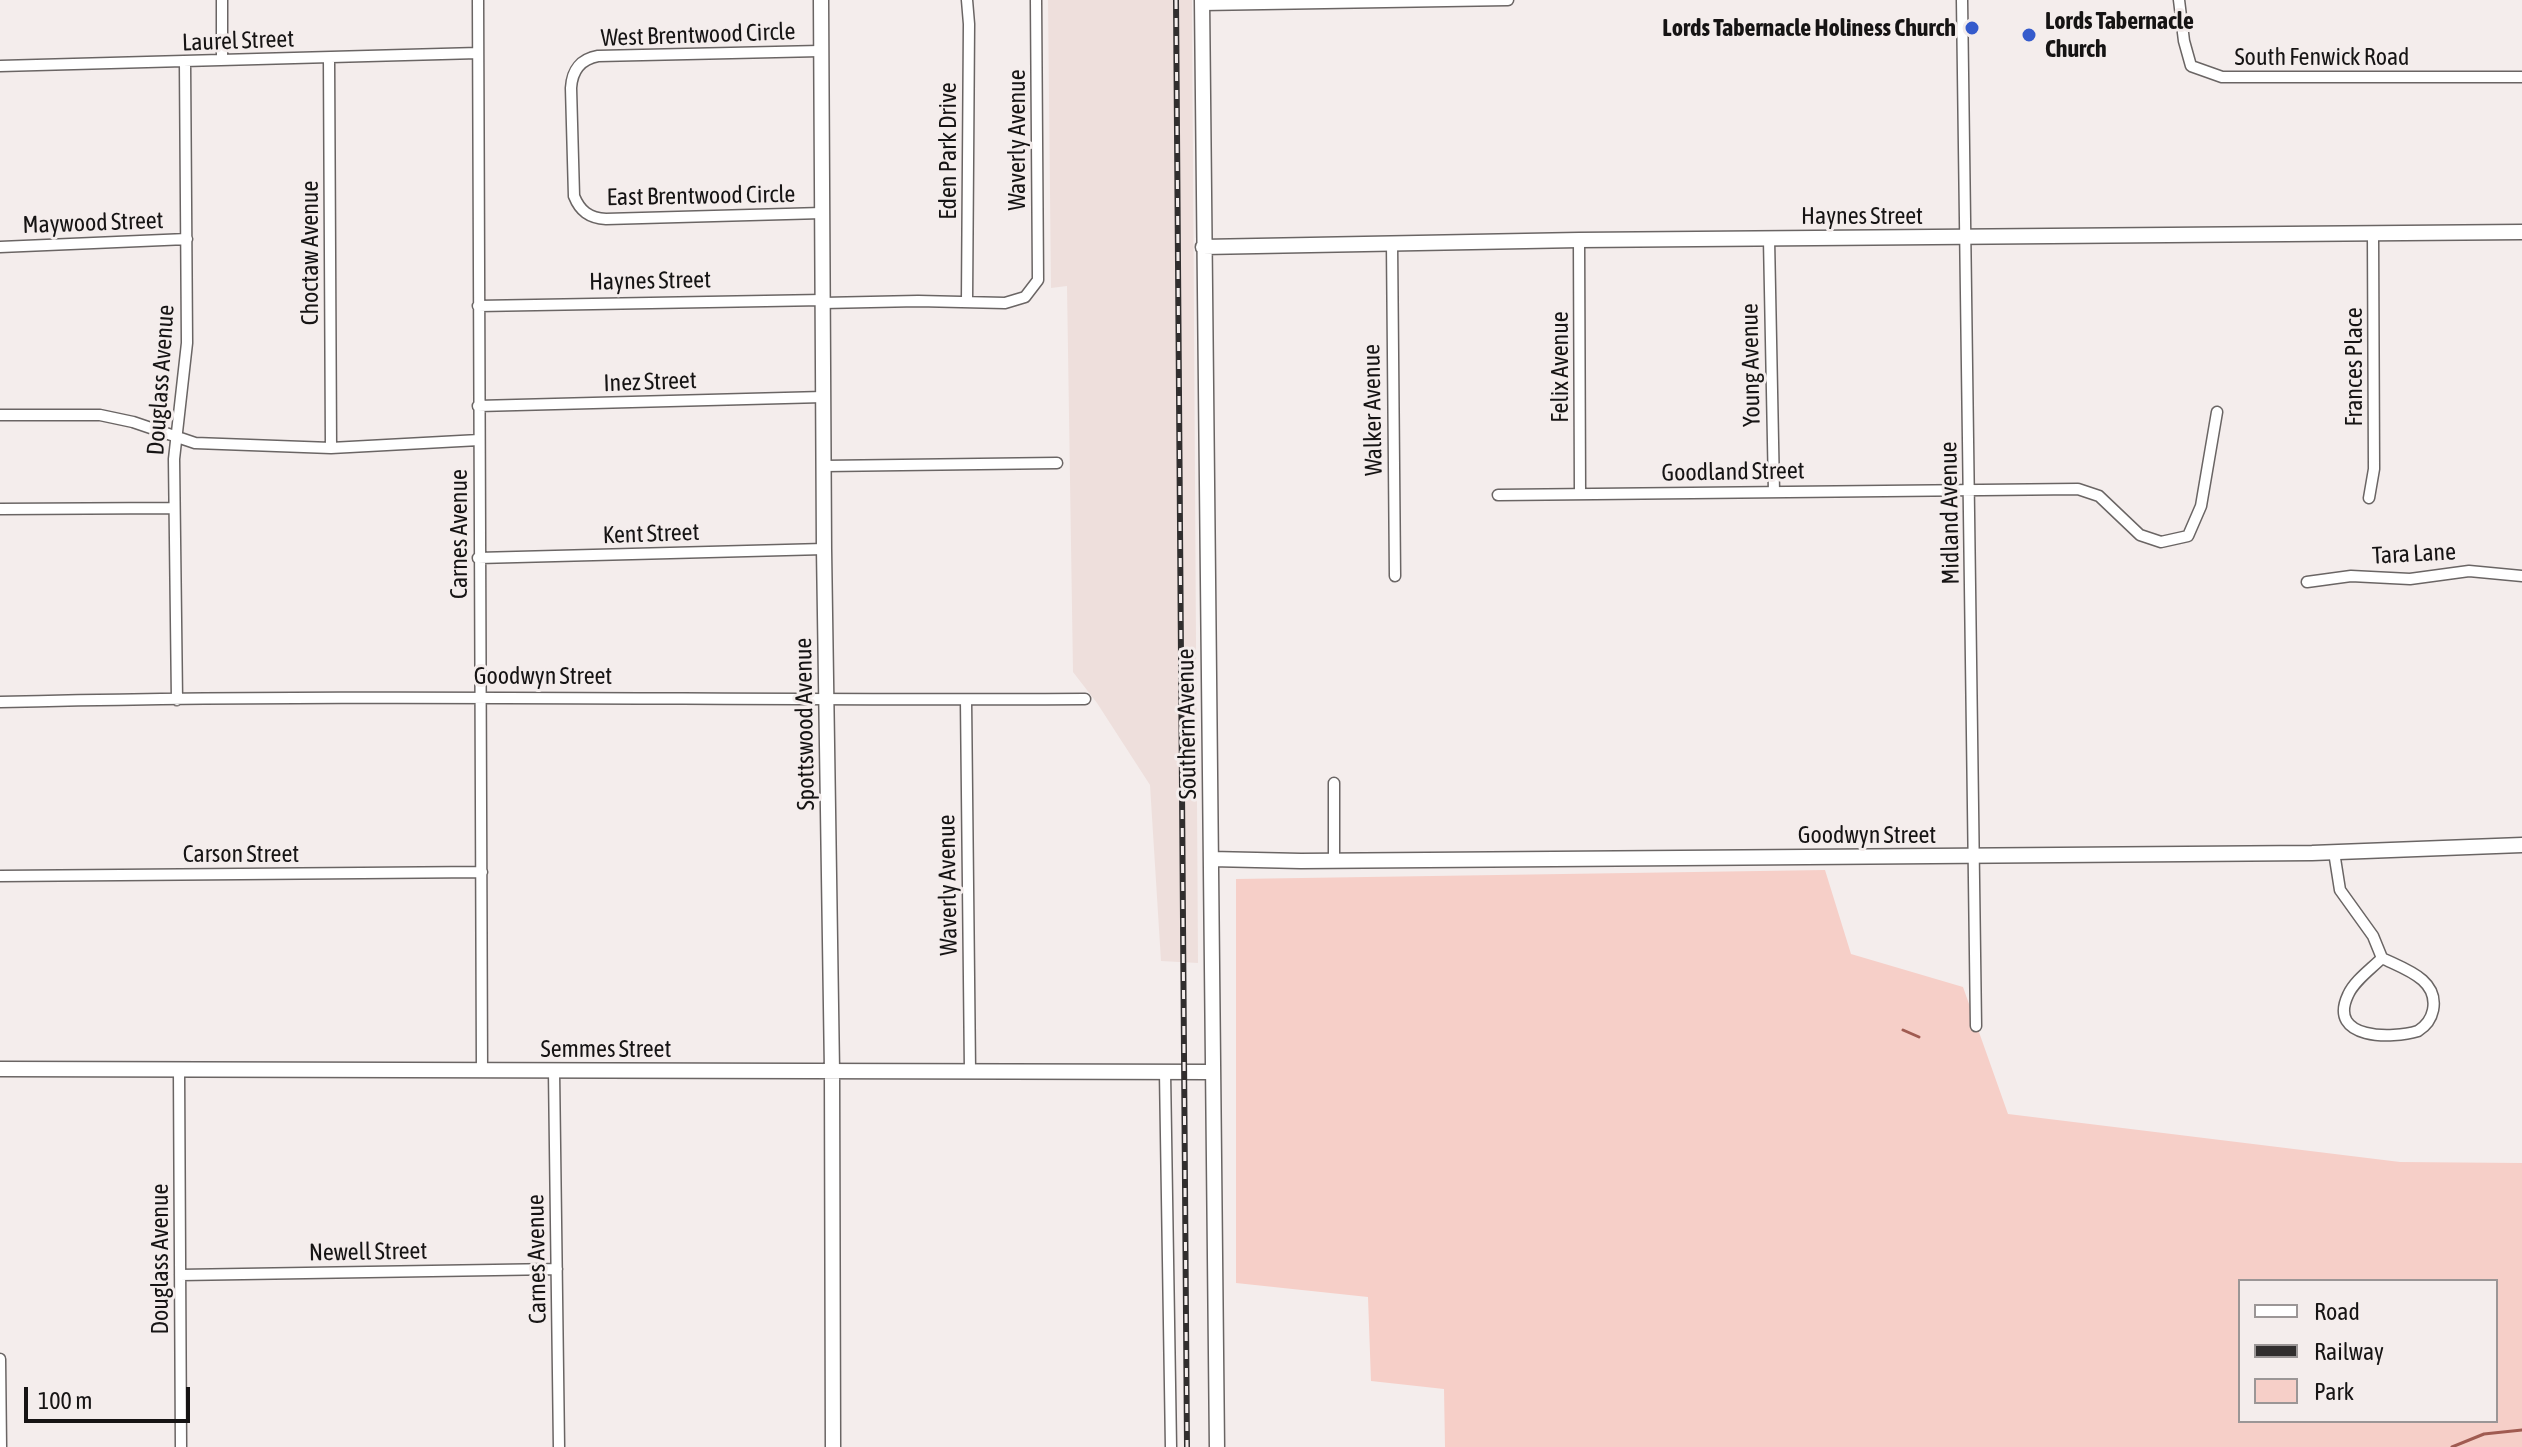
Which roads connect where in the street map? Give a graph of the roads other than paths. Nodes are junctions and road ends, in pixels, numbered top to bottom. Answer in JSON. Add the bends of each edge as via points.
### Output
{"nodes":[{"id":1,"x":222,"y":0,"type":"edge"},
{"id":2,"x":478,"y":0,"type":"edge"},
{"id":3,"x":821,"y":0,"type":"edge"},
{"id":4,"x":967,"y":0,"type":"edge"},
{"id":5,"x":1036,"y":0,"type":"edge"},
{"id":6,"x":1508,"y":0,"type":"edge"},
{"id":7,"x":1962,"y":0,"type":"edge"},
{"id":8,"x":2179,"y":0,"type":"edge"},
{"id":9,"x":1202,"y":3,"type":"edge"},
{"id":10,"x":820,"y":51,"type":"junction"},
{"id":11,"x":478,"y":53,"type":"junction"},
{"id":12,"x":329,"y":58,"type":"junction"},
{"id":13,"x":222,"y":60,"type":"junction"},
{"id":14,"x":185,"y":63,"type":"junction"},
{"id":15,"x":0,"y":66,"type":"edge"},
{"id":16,"x":2522,"y":77,"type":"edge"},
{"id":17,"x":584,"y":212,"type":"joint"},
{"id":18,"x":822,"y":213,"type":"junction"},
{"id":19,"x":2522,"y":232,"type":"edge"},
{"id":20,"x":2373,"y":235,"type":"junction"},
{"id":21,"x":1966,"y":237,"type":"junction"},
{"id":22,"x":187,"y":239,"type":"junction"},
{"id":23,"x":1769,"y":239,"type":"junction"},
{"id":24,"x":1579,"y":240,"type":"junction"},
{"id":25,"x":1392,"y":243,"type":"junction"},
{"id":26,"x":0,"y":247,"type":"edge"},
{"id":27,"x":1203,"y":247,"type":"junction"},
{"id":28,"x":1038,"y":280,"type":"joint"},
{"id":29,"x":823,"y":301,"type":"junction"},
{"id":30,"x":967,"y":301,"type":"junction"},
{"id":31,"x":478,"y":306,"type":"junction"},
{"id":32,"x":823,"y":397,"type":"junction"},
{"id":33,"x":478,"y":406,"type":"junction"},
{"id":34,"x":2217,"y":412,"type":"dead end"},
{"id":35,"x":0,"y":415,"type":"edge"},
{"id":36,"x":175,"y":438,"type":"junction"},
{"id":37,"x":479,"y":440,"type":"junction"},
{"id":38,"x":331,"y":448,"type":"junction"},
{"id":39,"x":1057,"y":463,"type":"dead end"},
{"id":40,"x":824,"y":466,"type":"junction"},
{"id":41,"x":1969,"y":489,"type":"junction"},
{"id":42,"x":1774,"y":492,"type":"junction"},
{"id":43,"x":1580,"y":494,"type":"junction"},
{"id":44,"x":1498,"y":495,"type":"dead end"},
{"id":45,"x":2369,"y":498,"type":"dead end"},
{"id":46,"x":174,"y":508,"type":"junction"},
{"id":47,"x":0,"y":509,"type":"edge"},
{"id":48,"x":824,"y":549,"type":"junction"},
{"id":49,"x":478,"y":558,"type":"junction"},
{"id":50,"x":1395,"y":576,"type":"dead end"},
{"id":51,"x":2522,"y":576,"type":"edge"},
{"id":52,"x":2307,"y":582,"type":"dead end"},
{"id":53,"x":481,"y":697,"type":"junction"},
{"id":54,"x":1085,"y":699,"type":"dead end"},
{"id":55,"x":177,"y":700,"type":"junction"},
{"id":56,"x":966,"y":700,"type":"junction"},
{"id":57,"x":827,"y":701,"type":"junction"},
{"id":58,"x":0,"y":702,"type":"edge"},
{"id":59,"x":1334,"y":783,"type":"dead end"},
{"id":60,"x":2522,"y":845,"type":"edge"},
{"id":61,"x":2334,"y":852,"type":"junction"},
{"id":62,"x":1973,"y":857,"type":"junction"},
{"id":63,"x":1211,"y":859,"type":"junction"},
{"id":64,"x":1334,"y":860,"type":"junction"},
{"id":65,"x":482,"y":872,"type":"junction"},
{"id":66,"x":0,"y":876,"type":"edge"},
{"id":67,"x":2382,"y":958,"type":"junction"},
{"id":68,"x":1976,"y":1026,"type":"dead end"},
{"id":69,"x":0,"y":1069,"type":"edge"},
{"id":70,"x":482,"y":1069,"type":"junction"},
{"id":71,"x":179,"y":1070,"type":"junction"},
{"id":72,"x":554,"y":1071,"type":"junction"},
{"id":73,"x":832,"y":1071,"type":"junction"},
{"id":74,"x":970,"y":1071,"type":"junction"},
{"id":75,"x":1165,"y":1072,"type":"junction"},
{"id":76,"x":1212,"y":1072,"type":"junction"},
{"id":77,"x":557,"y":1269,"type":"junction"},
{"id":78,"x":180,"y":1275,"type":"junction"},
{"id":79,"x":0,"y":1359,"type":"edge"},
{"id":80,"x":1,"y":1447,"type":"edge"},
{"id":81,"x":181,"y":1447,"type":"edge"},
{"id":82,"x":559,"y":1447,"type":"edge"},
{"id":83,"x":833,"y":1447,"type":"edge"},
{"id":84,"x":1171,"y":1447,"type":"edge"},
{"id":85,"x":1217,"y":1447,"type":"edge"}],
"edges":[{"from":1,"to":13,"type":"street"},
{"from":2,"to":11,"type":"street","name":"Carnes Avenue"},
{"from":3,"to":10,"type":"street","name":"Spottswood Avenue"},
{"from":4,"to":30,"type":"street","name":"Eden Park Drive"},
{"from":5,"to":28,"type":"street","name":"Waverly Avenue"},
{"from":6,"to":9,"type":"street"},
{"from":7,"to":21,"type":"street","name":"Midland Avenue"},
{"from":8,"to":16,"type":"street","name":"South Fenwick Road","via":[[2191,66],[2222,77]]},
{"from":9,"to":27,"type":"street","name":"Southern Avenue"},
{"from":10,"to":17,"type":"street","name":"West Brentwood Circle","via":[[585,60],[571,80],[574,196]]},
{"from":10,"to":18,"type":"street","name":"Spottswood Avenue"},
{"from":11,"to":12,"type":"street","name":"Laurel Street"},
{"from":11,"to":31,"type":"street","name":"Carnes Avenue"},
{"from":12,"to":13,"type":"street","name":"Laurel Street"},
{"from":12,"to":38,"type":"street","name":"Choctaw Avenue"},
{"from":13,"to":14,"type":"street","name":"Laurel Street"},
{"from":14,"to":15,"type":"street","name":"Laurel Street"},
{"from":14,"to":22,"type":"street","name":"Douglass Avenue"},
{"from":17,"to":18,"type":"street","name":"East Brentwood Circle","via":[[606,219]]},
{"from":18,"to":29,"type":"street","name":"Spottswood Avenue"},
{"from":19,"to":20,"type":"street","name":"Haynes Street"},
{"from":20,"to":21,"type":"street","name":"Haynes Street"},
{"from":20,"to":45,"type":"street","name":"Frances Place","via":[[2374,469]]},
{"from":21,"to":23,"type":"street","name":"Haynes Street"},
{"from":21,"to":41,"type":"street","name":"Midland Avenue"},
{"from":22,"to":26,"type":"street","name":"Maywood Street"},
{"from":22,"to":36,"type":"street","name":"Douglass Avenue","via":[[186,365]]},
{"from":23,"to":24,"type":"street","name":"Haynes Street"},
{"from":23,"to":42,"type":"street","name":"Young Avenue"},
{"from":24,"to":25,"type":"street","name":"Haynes Street"},
{"from":24,"to":43,"type":"street","name":"Felix Avenue"},
{"from":25,"to":27,"type":"street","name":"Haynes Street"},
{"from":25,"to":50,"type":"street","name":"Walker Avenue"},
{"from":27,"to":63,"type":"street","name":"Southern Avenue"},
{"from":28,"to":30,"type":"street","name":"Haynes Street","via":[[1025,297],[1005,303]]},
{"from":29,"to":30,"type":"street","name":"Haynes Street"},
{"from":29,"to":31,"type":"street","name":"Haynes Street"},
{"from":29,"to":32,"type":"street","name":"Spottswood Avenue"},
{"from":31,"to":33,"type":"street","name":"Carnes Avenue"},
{"from":32,"to":33,"type":"street","name":"Inez Street"},
{"from":32,"to":40,"type":"street","name":"Spottswood Avenue"},
{"from":33,"to":37,"type":"street","name":"Carnes Avenue"},
{"from":34,"to":41,"type":"street","name":"Goodland Street","via":[[2201,506],[2188,536],[2161,542],[2140,535],[2099,496],[2078,489]]},
{"from":35,"to":36,"type":"street","via":[[100,415]]},
{"from":36,"to":38,"type":"street"},
{"from":36,"to":46,"type":"street","name":"Douglass Avenue"},
{"from":37,"to":38,"type":"street"},
{"from":37,"to":49,"type":"street","name":"Carnes Avenue"},
{"from":39,"to":40,"type":"street"},
{"from":40,"to":48,"type":"street","name":"Spottswood Avenue"},
{"from":41,"to":42,"type":"street","name":"Goodland Street"},
{"from":41,"to":62,"type":"street","name":"Midland Avenue"},
{"from":42,"to":43,"type":"street","name":"Goodland Street"},
{"from":43,"to":44,"type":"street","name":"Goodland Street"},
{"from":46,"to":47,"type":"street"},
{"from":46,"to":55,"type":"street","name":"Douglass Avenue"},
{"from":48,"to":49,"type":"street","name":"Kent Street"},
{"from":48,"to":57,"type":"street","name":"Spottswood Avenue"},
{"from":49,"to":53,"type":"street","name":"Carnes Avenue"},
{"from":51,"to":52,"type":"street","name":"Tara Lane","via":[[2469,571]]},
{"from":53,"to":55,"type":"street","name":"Goodwyn Street"},
{"from":53,"to":57,"type":"street","name":"Goodwyn Street"},
{"from":53,"to":65,"type":"street","name":"Carnes Avenue"},
{"from":54,"to":56,"type":"street","name":"Goodwyn Street"},
{"from":55,"to":58,"type":"street","name":"Goodwyn Street"},
{"from":56,"to":57,"type":"street","name":"Goodwyn Street"},
{"from":56,"to":74,"type":"street","name":"Waverly Avenue"},
{"from":57,"to":73,"type":"street","name":"Spottswood Avenue"},
{"from":59,"to":64,"type":"street"},
{"from":60,"to":61,"type":"street","name":"Goodwyn Street"},
{"from":61,"to":62,"type":"street","name":"Goodwyn Street"},
{"from":61,"to":67,"type":"street","via":[[2340,890]]},
{"from":62,"to":64,"type":"street","name":"Goodwyn Street"},
{"from":62,"to":68,"type":"street","name":"Midland Avenue"},
{"from":63,"to":64,"type":"street","name":"Goodwyn Street"},
{"from":63,"to":76,"type":"street","name":"Southern Avenue"},
{"from":65,"to":66,"type":"street","name":"Carson Street"},
{"from":65,"to":70,"type":"street","name":"Carnes Avenue"},
{"from":67,"to":67,"type":"street","via":[[2428,985],[2433,1012],[2418,1031],[2371,1035],[2356,1030],[2346,1018],[2349,992]]},
{"from":69,"to":71,"type":"street","name":"Semmes Street"},
{"from":70,"to":71,"type":"street","name":"Semmes Street"},
{"from":70,"to":72,"type":"street","name":"Semmes Street"},
{"from":71,"to":78,"type":"street","name":"Douglass Avenue"},
{"from":72,"to":73,"type":"street","name":"Semmes Street"},
{"from":72,"to":77,"type":"street","name":"Carnes Avenue"},
{"from":73,"to":74,"type":"street","name":"Semmes Street"},
{"from":73,"to":83,"type":"street","name":"Spottswood Avenue"},
{"from":74,"to":75,"type":"street","name":"Semmes Street"},
{"from":75,"to":76,"type":"street","name":"Semmes Street"},
{"from":75,"to":84,"type":"street"},
{"from":76,"to":85,"type":"street","name":"Southern Avenue"},
{"from":77,"to":78,"type":"street","name":"Newell Street"},
{"from":77,"to":82,"type":"street","name":"Carnes Avenue"},
{"from":78,"to":81,"type":"street","name":"Douglass Avenue"},
{"from":79,"to":80,"type":"street"}]}
